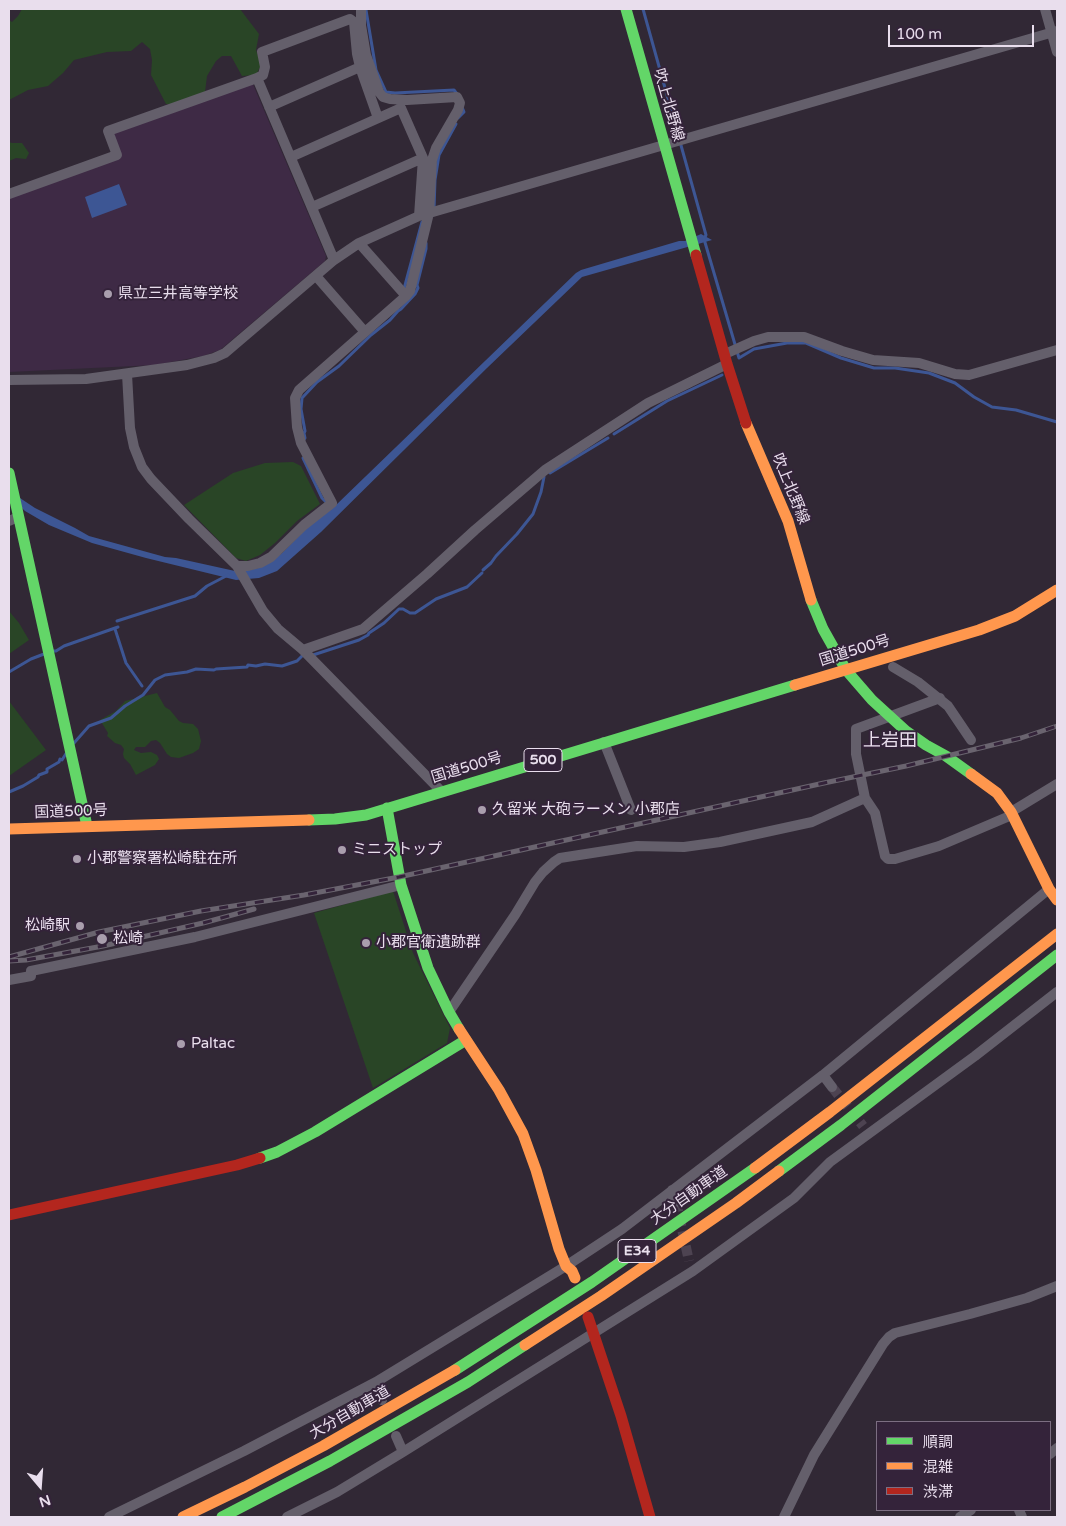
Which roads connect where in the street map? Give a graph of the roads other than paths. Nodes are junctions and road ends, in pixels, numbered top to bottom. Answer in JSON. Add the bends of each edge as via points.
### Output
{"nodes":[{"id":1,"x":361,"y":9,"type":"edge"},
{"id":2,"x":626,"y":9,"type":"edge"},
{"id":3,"x":1045,"y":9,"type":"edge"},
{"id":4,"x":1054,"y":31,"type":"edge"},
{"id":5,"x":1057,"y":52,"type":"edge"},
{"id":6,"x":360,"y":67,"type":"junction"},
{"id":7,"x":258,"y":78,"type":"junction"},
{"id":8,"x":404,"y":104,"type":"junction"},
{"id":9,"x":270,"y":107,"type":"junction"},
{"id":10,"x":378,"y":118,"type":"junction"},
{"id":11,"x":664,"y":144,"type":"junction"},
{"id":12,"x":291,"y":158,"type":"junction"},
{"id":13,"x":423,"y":158,"type":"junction"},
{"id":14,"x":9,"y":194,"type":"edge"},
{"id":15,"x":312,"y":207,"type":"junction"},
{"id":16,"x":424,"y":214,"type":"junction"},
{"id":17,"x":360,"y":243,"type":"junction"},
{"id":18,"x":334,"y":260,"type":"junction"},
{"id":19,"x":316,"y":276,"type":"junction"},
{"id":20,"x":406,"y":296,"type":"junction"},
{"id":21,"x":365,"y":332,"type":"junction"},
{"id":22,"x":1057,"y":350,"type":"edge"},
{"id":23,"x":726,"y":359,"type":"junction"},
{"id":24,"x":127,"y":374,"type":"junction"},
{"id":25,"x":9,"y":380,"type":"edge"},
{"id":26,"x":9,"y":473,"type":"edge"},
{"id":27,"x":14,"y":518,"type":"edge"},
{"id":28,"x":237,"y":566,"type":"junction"},
{"id":29,"x":1057,"y":590,"type":"edge"},
{"id":30,"x":303,"y":650,"type":"junction"},
{"id":31,"x":893,"y":667,"type":"dead end"},
{"id":32,"x":846,"y":670,"type":"junction"},
{"id":33,"x":940,"y":698,"type":"junction"},
{"id":34,"x":891,"y":717,"type":"junction"},
{"id":35,"x":972,"y":740,"type":"dead end"},
{"id":36,"x":604,"y":742,"type":"junction"},
{"id":37,"x":1057,"y":784,"type":"edge"},
{"id":38,"x":441,"y":791,"type":"junction"},
{"id":39,"x":865,"y":798,"type":"junction"},
{"id":40,"x":387,"y":808,"type":"junction"},
{"id":41,"x":631,"y":810,"type":"dead end"},
{"id":42,"x":1012,"y":813,"type":"junction"},
{"id":43,"x":86,"y":826,"type":"junction"},
{"id":44,"x":9,"y":829,"type":"edge"},
{"id":45,"x":401,"y":885,"type":"junction"},
{"id":46,"x":1049,"y":888,"type":"junction"},
{"id":47,"x":1057,"y":900,"type":"edge"},
{"id":48,"x":1057,"y":921,"type":"edge"},
{"id":49,"x":1057,"y":934,"type":"edge"},
{"id":50,"x":1057,"y":955,"type":"edge"},
{"id":51,"x":9,"y":980,"type":"edge"},
{"id":52,"x":1057,"y":992,"type":"edge"},
{"id":53,"x":449,"y":1012,"type":"junction"},
{"id":54,"x":931,"y":1034,"type":"junction"},
{"id":55,"x":466,"y":1040,"type":"junction"},
{"id":56,"x":823,"y":1075,"type":"junction"},
{"id":57,"x":832,"y":1087,"type":"tunnel mouth"},
{"id":58,"x":672,"y":1190,"type":"junction"},
{"id":59,"x":676,"y":1202,"type":"tunnel mouth"},
{"id":60,"x":9,"y":1215,"type":"edge"},
{"id":61,"x":689,"y":1261,"type":"tunnel mouth"},
{"id":62,"x":566,"y":1266,"type":"junction"},
{"id":63,"x":693,"y":1271,"type":"junction"},
{"id":64,"x":575,"y":1278,"type":"dead end"},
{"id":65,"x":1057,"y":1286,"type":"edge"},
{"id":66,"x":588,"y":1318,"type":"dead end"},
{"id":67,"x":594,"y":1334,"type":"junction"},
{"id":68,"x":376,"y":1382,"type":"junction"},
{"id":69,"x":382,"y":1400,"type":"dead end"},
{"id":70,"x":396,"y":1436,"type":"dead end"},
{"id":71,"x":403,"y":1452,"type":"junction"},
{"id":72,"x":138,"y":1504,"type":"junction"},
{"id":73,"x":109,"y":1517,"type":"edge"},
{"id":74,"x":133,"y":1517,"type":"edge"},
{"id":75,"x":183,"y":1517,"type":"edge"},
{"id":76,"x":222,"y":1517,"type":"edge"},
{"id":77,"x":287,"y":1517,"type":"edge"},
{"id":78,"x":650,"y":1517,"type":"edge"},
{"id":79,"x":784,"y":1517,"type":"edge"}],
"edges":[{"from":1,"to":8,"type":"street","via":[[366,54],[379,92],[382,97]]},
{"from":2,"to":11,"type":"main road","name":"吹上北野線"},
{"from":3,"to":4,"type":"street"},
{"from":4,"to":5,"type":"street"},
{"from":4,"to":11,"type":"street"},
{"from":6,"to":7,"type":"street","via":[[354,22],[350,20],[262,52],[265,66]]},
{"from":6,"to":9,"type":"street"},
{"from":6,"to":10,"type":"street"},
{"from":7,"to":9,"type":"street"},
{"from":7,"to":14,"type":"street","via":[[108,131],[116,155]]},
{"from":8,"to":10,"type":"street"},
{"from":8,"to":13,"type":"street"},
{"from":8,"to":16,"type":"street","via":[[457,97],[460,104],[432,160]]},
{"from":9,"to":12,"type":"street"},
{"from":10,"to":12,"type":"street"},
{"from":11,"to":16,"type":"street"},
{"from":11,"to":23,"type":"main road","name":"吹上北野線"},
{"from":12,"to":15,"type":"street"},
{"from":13,"to":15,"type":"street"},
{"from":13,"to":16,"type":"street"},
{"from":15,"to":18,"type":"street"},
{"from":16,"to":17,"type":"street"},
{"from":16,"to":20,"type":"street","via":[[410,291]]},
{"from":17,"to":18,"type":"street"},
{"from":17,"to":20,"type":"street"},
{"from":18,"to":19,"type":"street"},
{"from":19,"to":21,"type":"street"},
{"from":19,"to":24,"type":"street","via":[[225,353],[187,365]]},
{"from":20,"to":21,"type":"street"},
{"from":21,"to":28,"type":"street","via":[[298,390],[295,398],[301,443],[332,503],[270,557],[260,563]]},
{"from":22,"to":23,"type":"street","via":[[969,375],[919,363],[873,360],[804,337],[768,337],[754,341]]},
{"from":23,"to":30,"type":"street","via":[[648,403],[545,470],[362,629]]},
{"from":23,"to":32,"type":"main road","name":"吹上北野線","via":[[747,426],[788,522],[813,607]]},
{"from":24,"to":25,"type":"street","via":[[86,379]]},
{"from":24,"to":28,"type":"street","via":[[130,428],[142,467]]},
{"from":26,"to":27,"type":"main road"},
{"from":27,"to":43,"type":"main road"},
{"from":28,"to":30,"type":"street","via":[[263,611]]},
{"from":29,"to":32,"type":"main road","name":"国道500号","number":"500","via":[[1015,616],[979,630]]},
{"from":30,"to":38,"type":"street"},
{"from":31,"to":33,"type":"street"},
{"from":32,"to":34,"type":"main road","name":"吹上北野線"},
{"from":32,"to":36,"type":"main road","name":"国道500号","number":"500"},
{"from":33,"to":34,"type":"street"},
{"from":33,"to":35,"type":"street"},
{"from":34,"to":39,"type":"street","via":[[856,729],[856,754]]},
{"from":34,"to":42,"type":"main road","name":"吹上北野線","via":[[997,793]]},
{"from":36,"to":38,"type":"main road","name":"国道500号","number":"500"},
{"from":36,"to":41,"type":"street"},
{"from":37,"to":42,"type":"street"},
{"from":38,"to":40,"type":"main road","name":"国道500号","number":"500"},
{"from":39,"to":42,"type":"street","via":[[875,813],[888,859],[939,846]]},
{"from":39,"to":53,"type":"street","via":[[812,822],[720,842],[684,847],[637,846],[560,858],[539,877]]},
{"from":40,"to":43,"type":"main road","name":"国道500号","number":"500","via":[[366,815],[335,819]]},
{"from":40,"to":45,"type":"main road"},
{"from":42,"to":46,"type":"main road","name":"吹上北野線"},
{"from":43,"to":44,"type":"main road","name":"国道500号","number":"500"},
{"from":45,"to":51,"type":"street","via":[[195,937],[32,971],[31,976]]},
{"from":45,"to":53,"type":"main road","via":[[428,968]]},
{"from":46,"to":47,"type":"main road","name":"吹上北野線"},
{"from":46,"to":56,"type":"street"},
{"from":48,"to":54,"type":"main road"},
{"from":49,"to":54,"type":"main road","name":"大分自動車道","number":"E34"},
{"from":50,"to":76,"type":"main road","number":"E34","via":[[841,1125],[736,1203],[601,1296],[468,1382],[330,1461]]},
{"from":52,"to":63,"type":"street","via":[[975,1056],[866,1130],[794,1198]]},
{"from":53,"to":55,"type":"main road"},
{"from":54,"to":75,"type":"main road","name":"大分自動車道","number":"E34","via":[[726,1189],[592,1282],[460,1367],[332,1441]]},
{"from":55,"to":60,"type":"main road","via":[[277,1152],[237,1165]]},
{"from":55,"to":62,"type":"main road","via":[[523,1134]]},
{"from":56,"to":57,"type":"street"},
{"from":56,"to":58,"type":"street"},
{"from":58,"to":59,"type":"street"},
{"from":58,"to":62,"type":"street","via":[[622,1229]]},
{"from":61,"to":63,"type":"street"},
{"from":62,"to":64,"type":"main road"},
{"from":62,"to":68,"type":"street"},
{"from":63,"to":67,"type":"street"},
{"from":65,"to":79,"type":"street","via":[[1027,1298],[889,1337],[814,1455]]},
{"from":66,"to":67,"type":"main road"},
{"from":67,"to":71,"type":"street"},
{"from":67,"to":78,"type":"main road"},
{"from":68,"to":69,"type":"street"},
{"from":68,"to":72,"type":"street"},
{"from":70,"to":71,"type":"street"},
{"from":71,"to":77,"type":"street","via":[[337,1492]]},
{"from":72,"to":73,"type":"street"},
{"from":72,"to":74,"type":"street"}]}
